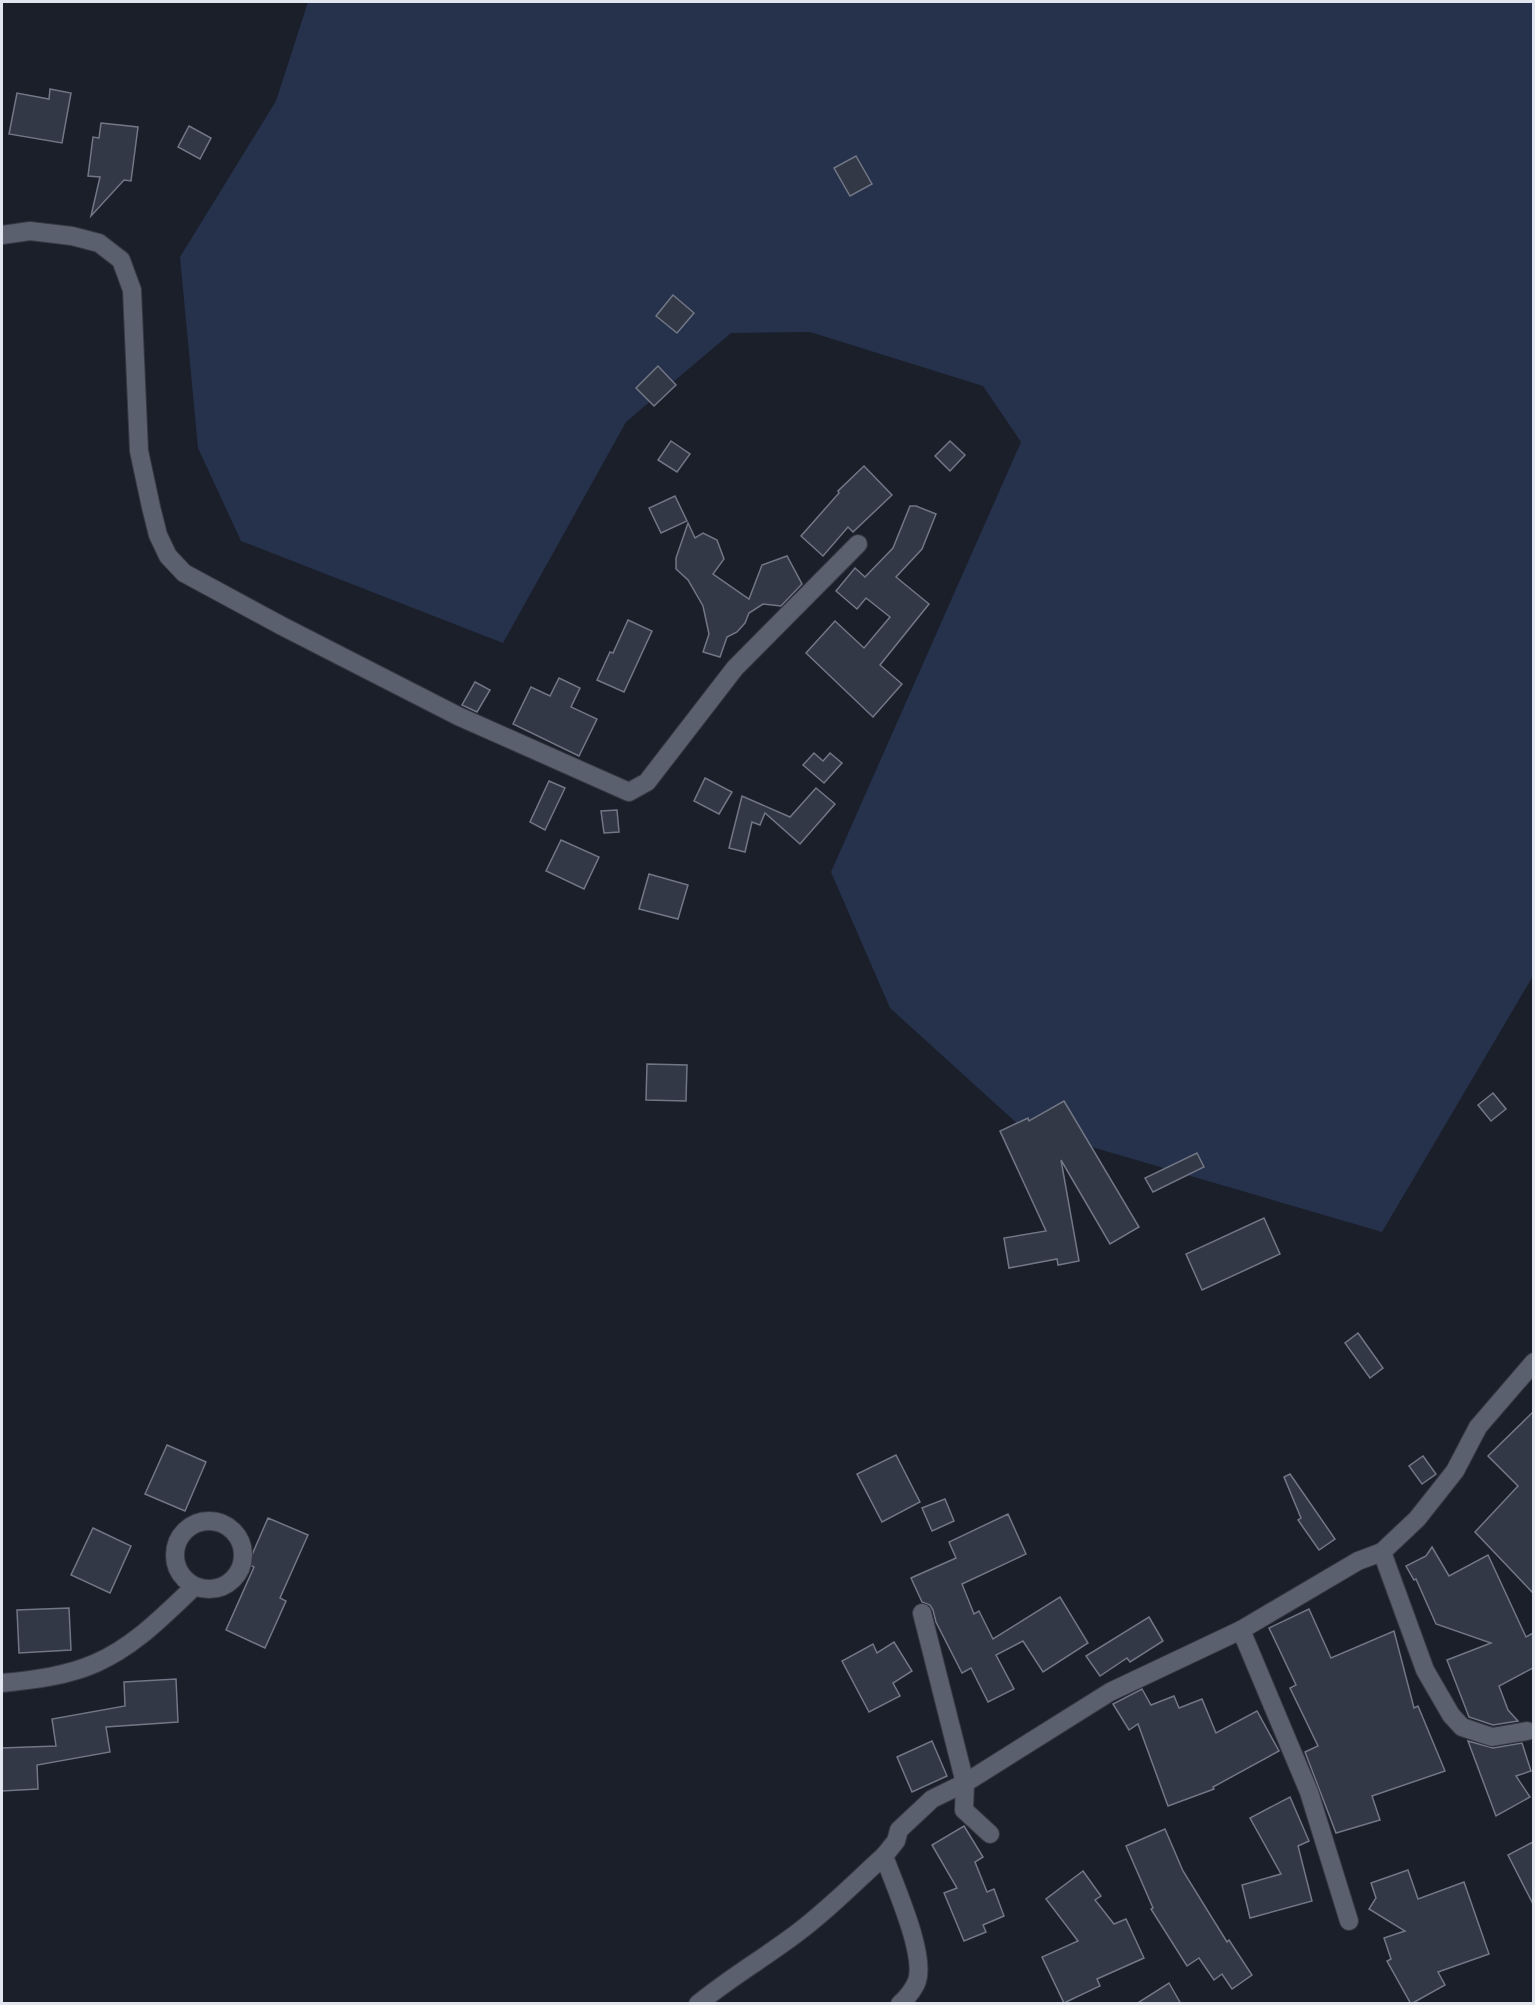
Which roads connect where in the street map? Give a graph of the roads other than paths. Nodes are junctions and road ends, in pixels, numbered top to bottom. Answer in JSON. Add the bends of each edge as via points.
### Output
{"nodes":[{"id":1,"x":2,"y":235,"type":"edge"},
{"id":2,"x":858,"y":544,"type":"dead end"},
{"id":3,"x":1533,"y":1362,"type":"edge"},
{"id":4,"x":1383,"y":1552,"type":"junction"},
{"id":5,"x":195,"y":1587,"type":"dead end"},
{"id":6,"x":922,"y":1613,"type":"dead end"},
{"id":7,"x":1241,"y":1630,"type":"junction"},
{"id":8,"x":2,"y":1683,"type":"edge"},
{"id":9,"x":1527,"y":1731,"type":"dead end"},
{"id":10,"x":964,"y":1783,"type":"junction"},
{"id":11,"x":990,"y":1834,"type":"dead end"},
{"id":12,"x":884,"y":1856,"type":"junction"},
{"id":13,"x":1349,"y":1921,"type":"dead end"},
{"id":14,"x":698,"y":2004,"type":"edge"},
{"id":15,"x":900,"y":2004,"type":"edge"}],
"edges":[{"from":1,"to":2,"type":"street","via":[[30,231],[72,236],[99,243],[121,260],[132,290],[139,451],[158,535],[168,556],[184,573],[458,716],[629,792],[648,782],[735,668]]},
{"from":3,"to":4,"type":"street","via":[[1478,1427],[1449,1479],[1417,1519]]},
{"from":4,"to":7,"type":"street","via":[[1358,1561]]},
{"from":4,"to":9,"type":"street","via":[[1425,1670],[1451,1715],[1462,1727],[1492,1737]]},
{"from":5,"to":8,"type":"street","via":[[151,1628],[95,1664],[36,1680]]},
{"from":6,"to":10,"type":"street"},
{"from":7,"to":10,"type":"street","via":[[1110,1692]]},
{"from":7,"to":13,"type":"street","via":[[1310,1792]]},
{"from":10,"to":11,"type":"street","via":[[964,1810]]},
{"from":10,"to":12,"type":"street","via":[[932,1799],[911,1817]]},
{"from":12,"to":14,"type":"street","via":[[790,1938]]},
{"from":12,"to":15,"type":"street","via":[[919,1960],[917,1981]]}]}
